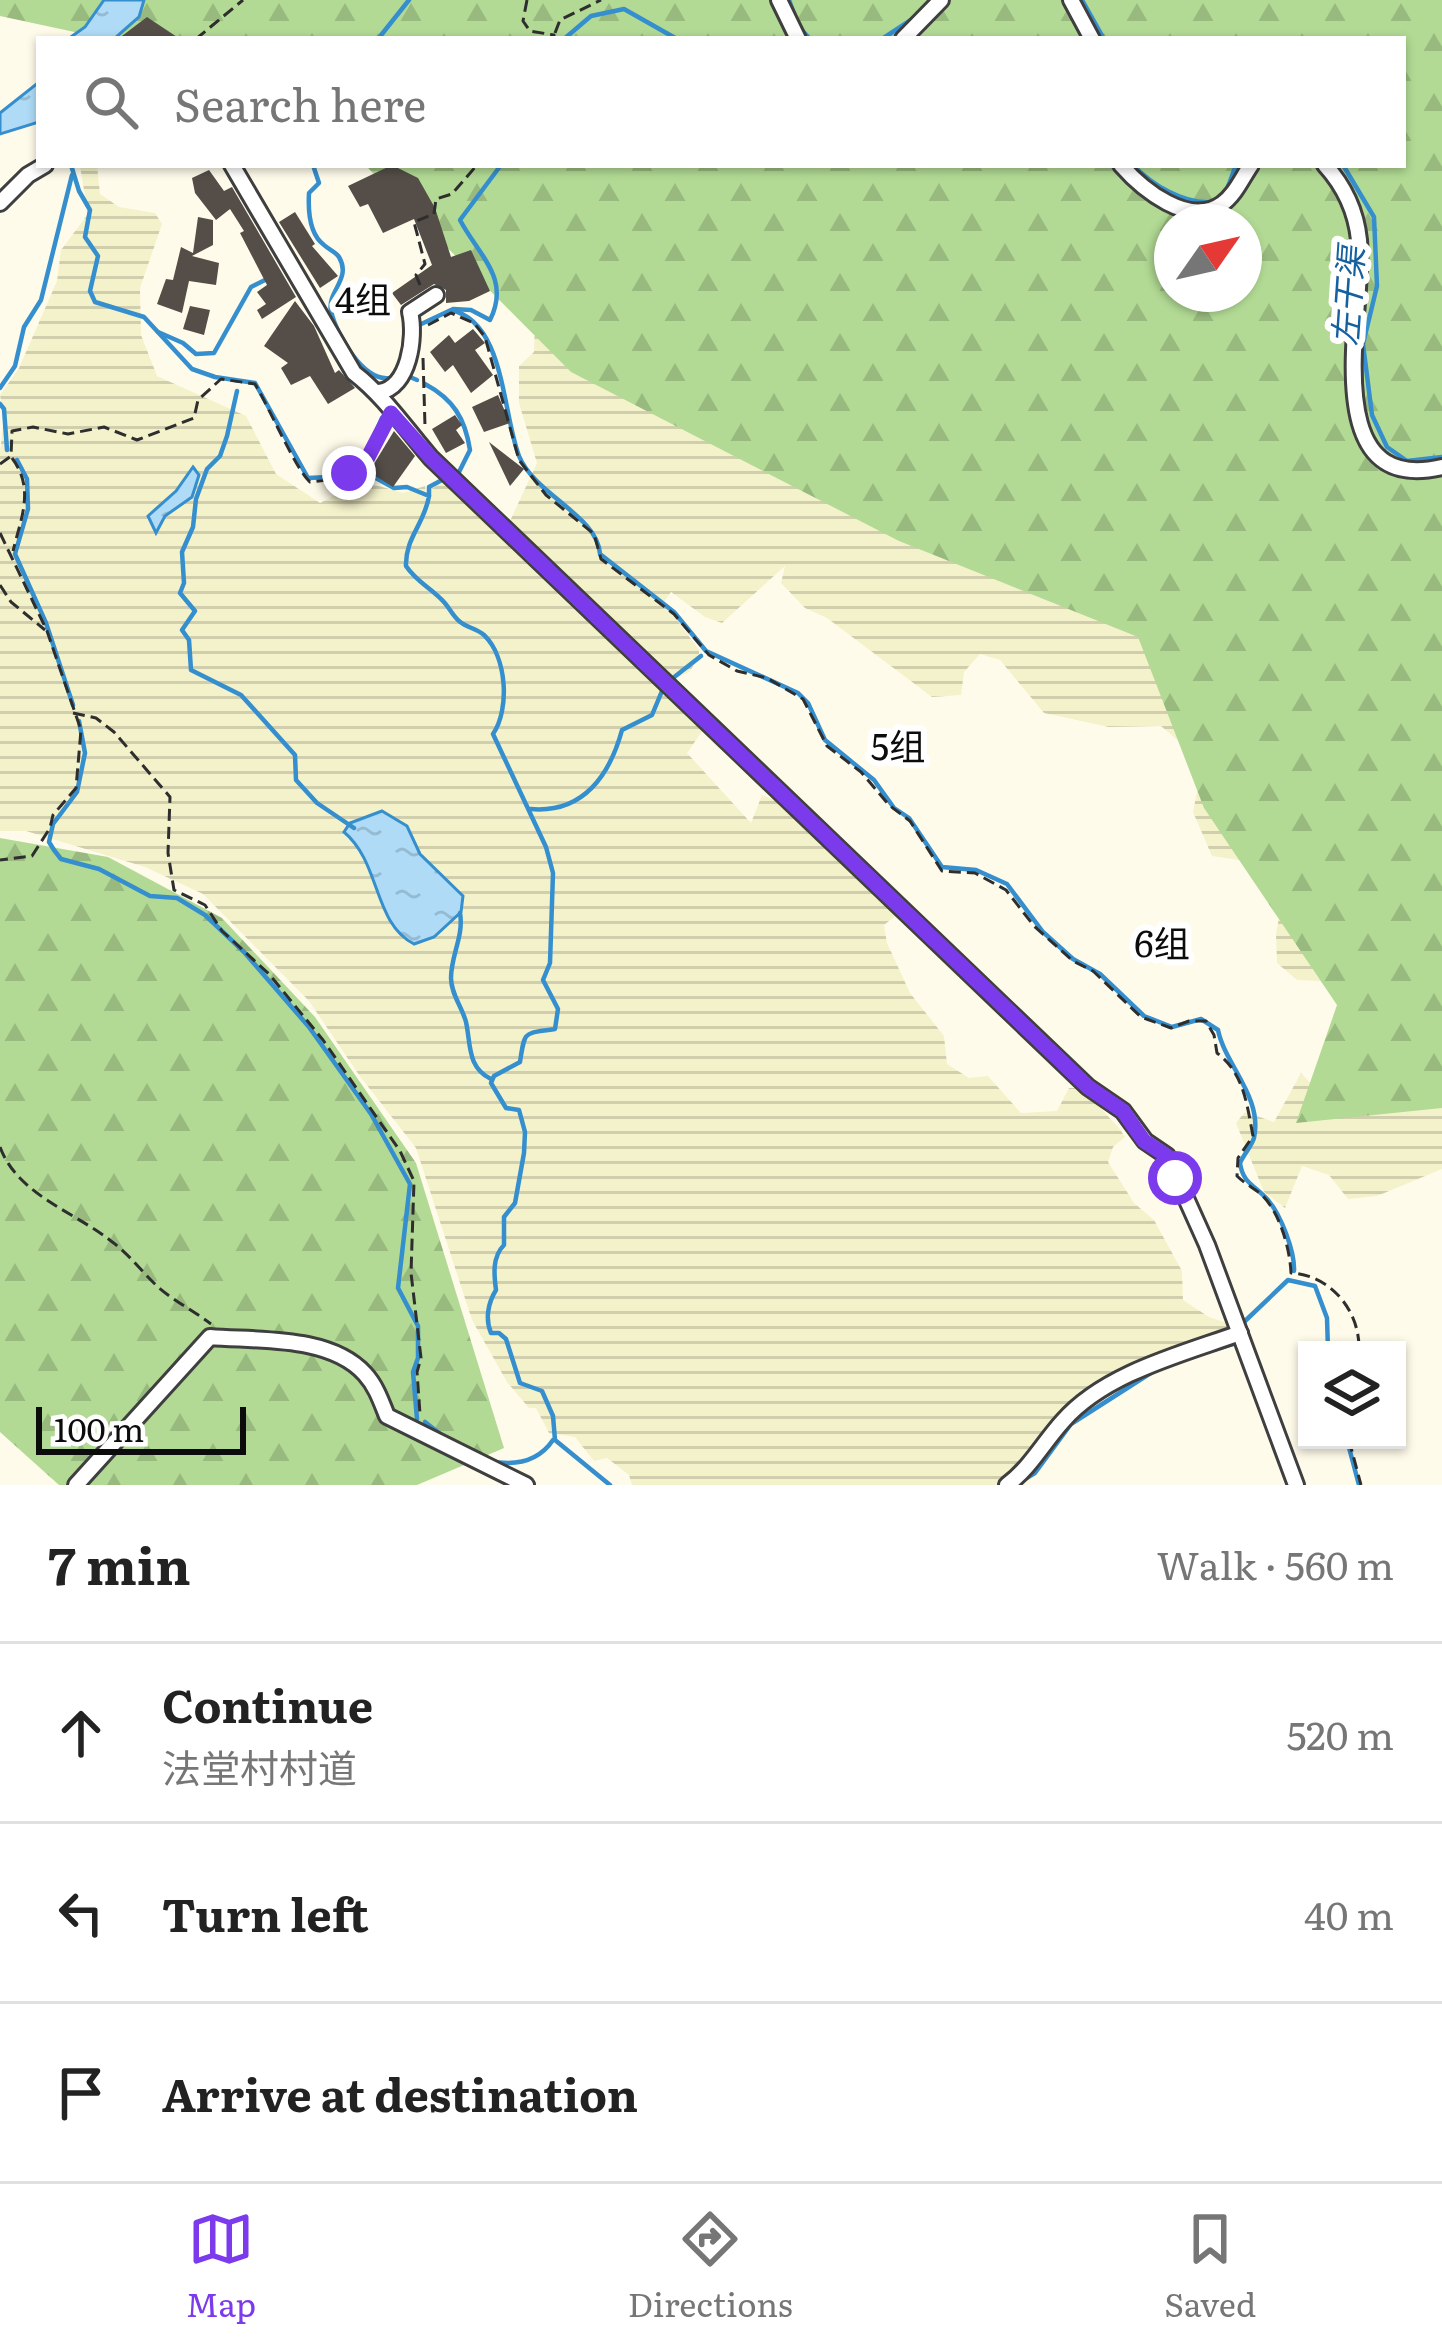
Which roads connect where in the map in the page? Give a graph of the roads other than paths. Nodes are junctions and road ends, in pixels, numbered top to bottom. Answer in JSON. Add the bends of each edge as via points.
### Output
{"nodes":[{"id":1,"x":779,"y":0,"type":"edge"},
{"id":2,"x":941,"y":0,"type":"edge"},
{"id":3,"x":1071,"y":0,"type":"edge"},
{"id":4,"x":797,"y":36,"type":"edge"},
{"id":5,"x":906,"y":36,"type":"edge"},
{"id":6,"x":1091,"y":36,"type":"edge"},
{"id":7,"x":40,"y":168,"type":"edge"},
{"id":8,"x":234,"y":168,"type":"edge"},
{"id":9,"x":1124,"y":168,"type":"edge"},
{"id":10,"x":1249,"y":168,"type":"edge"},
{"id":11,"x":1327,"y":168,"type":"edge"},
{"id":12,"x":0,"y":202,"type":"edge"},
{"id":13,"x":431,"y":297,"type":"road end"},
{"id":14,"x":379,"y":392,"type":"junction"},
{"id":15,"x":1442,"y":467,"type":"edge"},
{"id":16,"x":1240,"y":1333,"type":"junction"},
{"id":17,"x":76,"y":1485,"type":"edge"},
{"id":18,"x":526,"y":1485,"type":"edge"},
{"id":19,"x":1006,"y":1485,"type":"edge"},
{"id":20,"x":1296,"y":1485,"type":"edge"}],
"edges":[{"from":1,"to":4,"type":"street"},
{"from":2,"to":5,"type":"street"},
{"from":3,"to":6,"type":"street"},
{"from":7,"to":12,"type":"street"},
{"from":8,"to":14,"type":"street","via":[[354,373]]},
{"from":9,"to":10,"type":"street","via":[[1170,204],[1206,212],[1226,201]]},
{"from":11,"to":15,"type":"street","via":[[1359,233],[1351,357],[1367,441],[1398,467]]},
{"from":13,"to":14,"type":"street","via":[[410,312],[413,337],[397,385]]},
{"from":14,"to":16,"type":"street","via":[[431,458],[1167,1156]]},
{"from":16,"to":19,"type":"street","via":[[1095,1394]]},
{"from":16,"to":20,"type":"street"},
{"from":17,"to":18,"type":"street","via":[[210,1337],[337,1354],[362,1370],[387,1416]]}]}
